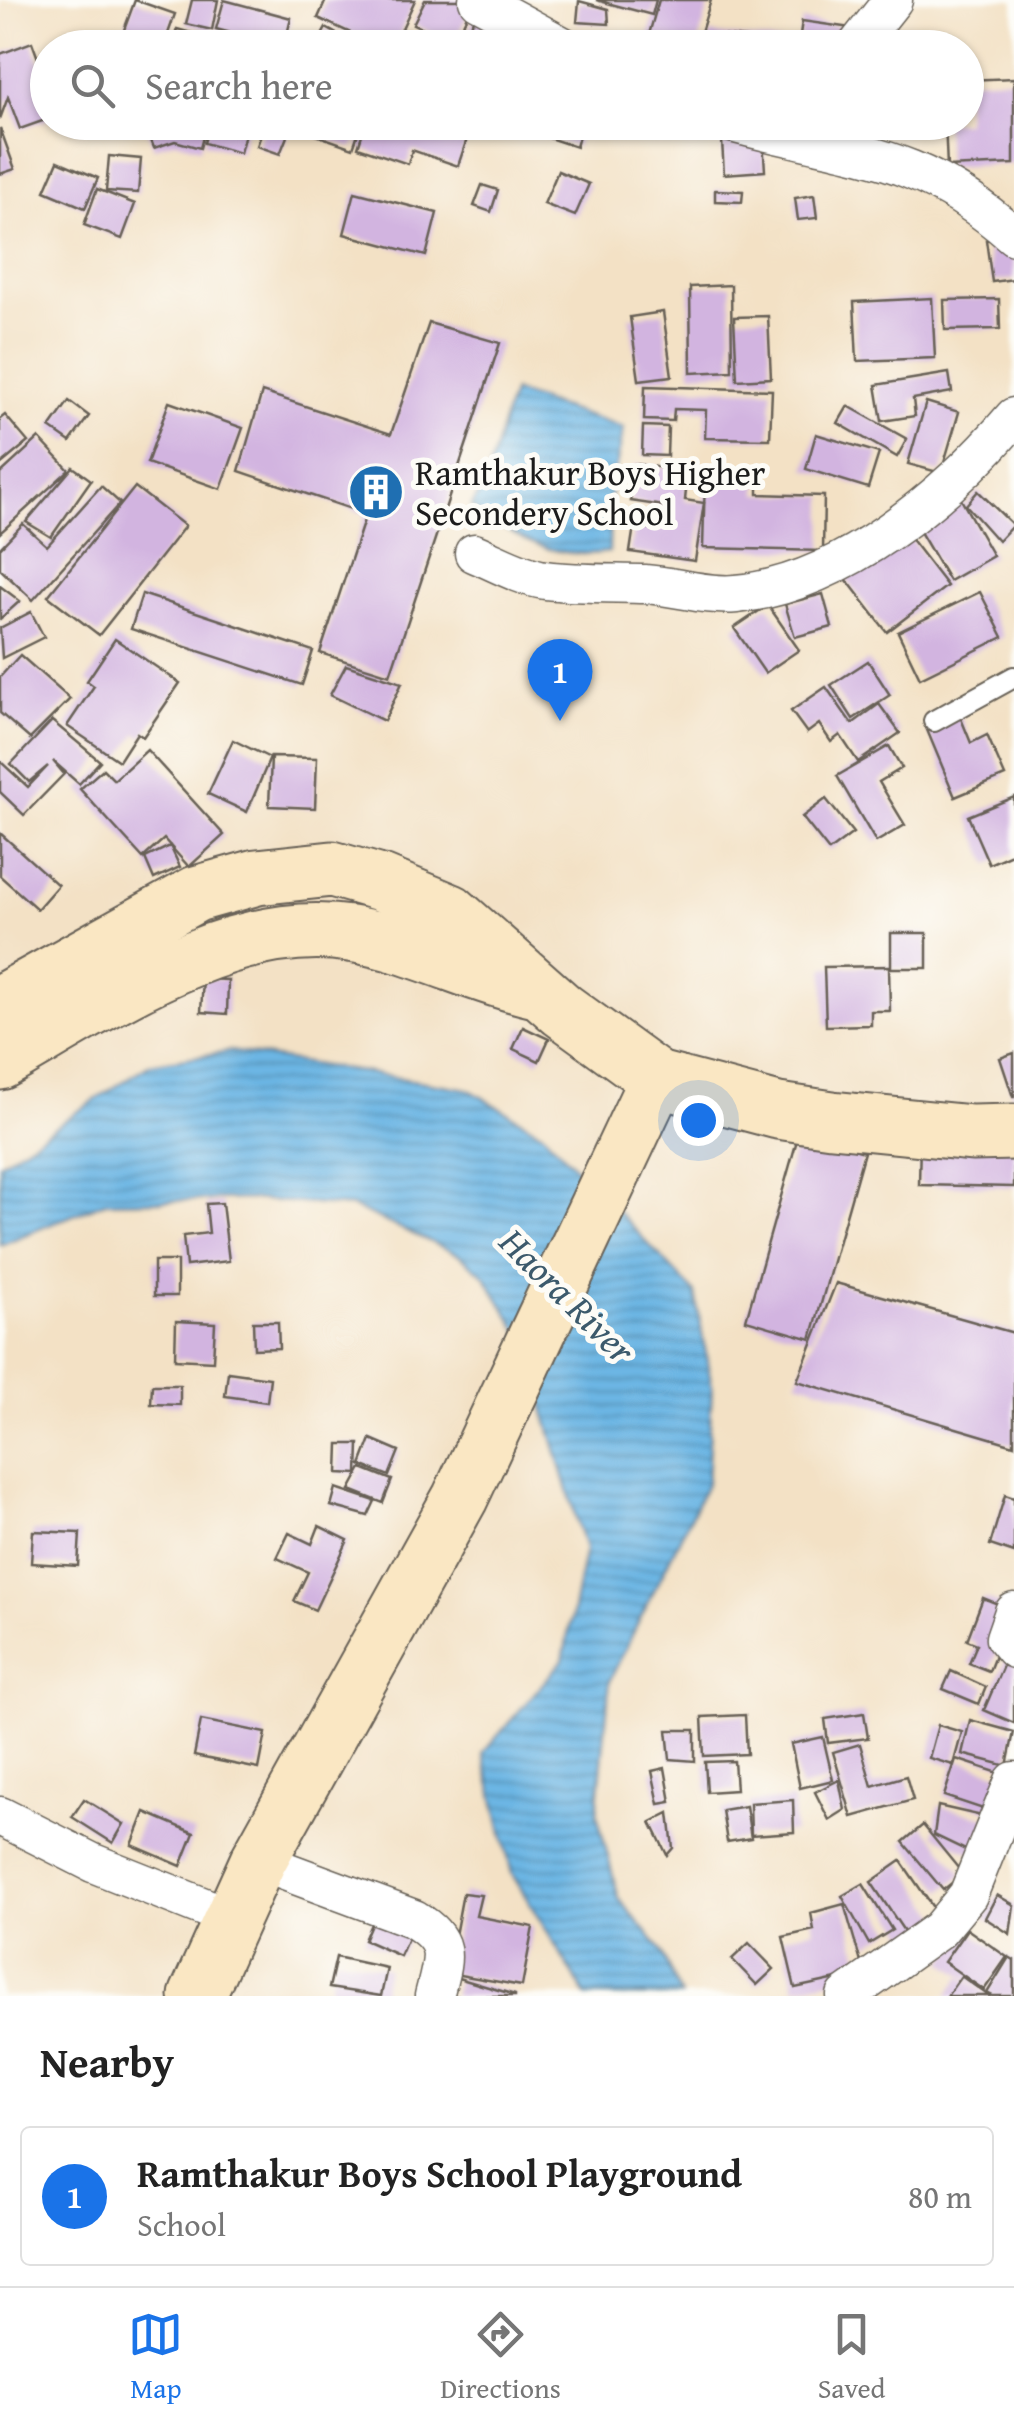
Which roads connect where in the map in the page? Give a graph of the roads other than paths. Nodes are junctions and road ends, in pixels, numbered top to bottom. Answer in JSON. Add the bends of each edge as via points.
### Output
{"nodes":[{"id":1,"x":478,"y":0,"type":"edge"},
{"id":2,"x":892,"y":0,"type":"edge"},
{"id":3,"x":533,"y":30,"type":"edge"},
{"id":4,"x":870,"y":30,"type":"edge"},
{"id":5,"x":848,"y":140,"type":"edge"},
{"id":6,"x":1014,"y":236,"type":"edge"},
{"id":7,"x":1014,"y":417,"type":"edge"},
{"id":8,"x":474,"y":554,"type":"dead end"},
{"id":9,"x":1014,"y":677,"type":"edge"},
{"id":10,"x":934,"y":721,"type":"dead end"},
{"id":11,"x":544,"y":992,"type":"junction"},
{"id":12,"x":0,"y":1003,"type":"edge"},
{"id":13,"x":0,"y":1062,"type":"edge"},
{"id":14,"x":657,"y":1079,"type":"junction"},
{"id":15,"x":1014,"y":1132,"type":"edge"},
{"id":16,"x":1014,"y":1612,"type":"edge"},
{"id":17,"x":1014,"y":1649,"type":"edge"},
{"id":18,"x":1014,"y":1781,"type":"edge"},
{"id":19,"x":0,"y":1816,"type":"edge"},
{"id":20,"x":258,"y":1861,"type":"junction"},
{"id":21,"x":229,"y":1918,"type":"junction"},
{"id":22,"x":197,"y":1996,"type":"edge"},
{"id":23,"x":434,"y":1996,"type":"edge"},
{"id":24,"x":846,"y":1996,"type":"edge"}],
"edges":[{"from":1,"to":3,"type":"street"},
{"from":2,"to":4,"type":"street"},
{"from":5,"to":6,"type":"street","via":[[928,173],[972,199]]},
{"from":7,"to":8,"type":"street","via":[[956,480],[907,518],[852,555],[767,590],[732,595],[542,580]]},
{"from":9,"to":10,"type":"lane"},
{"from":11,"to":12,"type":"street","via":[[450,912],[332,869],[257,877],[196,894]]},
{"from":11,"to":13,"type":"street","via":[[350,934],[298,933],[174,962]]},
{"from":11,"to":14,"type":"street"},
{"from":14,"to":15,"type":"street","via":[[832,1119]]},
{"from":14,"to":20,"type":"street","via":[[460,1498]]},
{"from":16,"to":17,"type":"street","via":[[1004,1638]]},
{"from":18,"to":24,"type":"street","via":[[968,1896],[939,1930]]},
{"from":19,"to":21,"type":"street","via":[[93,1864]]},
{"from":20,"to":21,"type":"street"},
{"from":20,"to":23,"type":"street","via":[[414,1918],[434,1932],[442,1957]]},
{"from":21,"to":22,"type":"street"}]}
